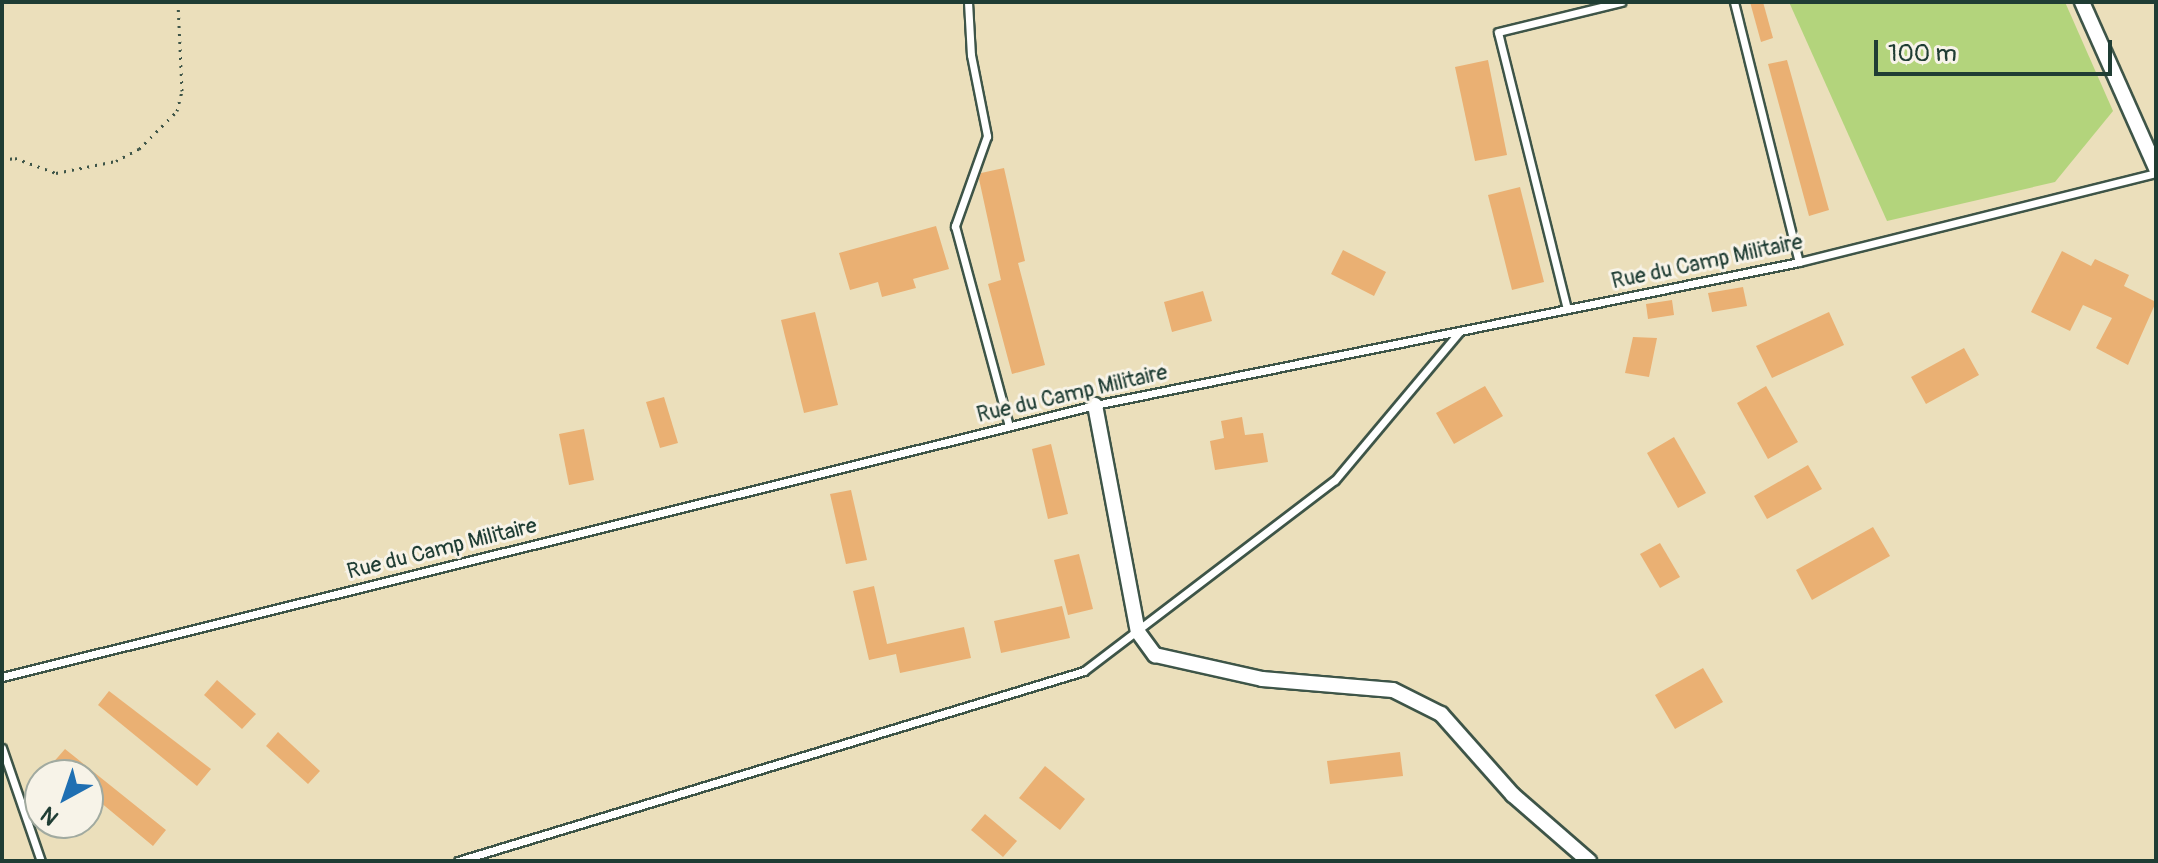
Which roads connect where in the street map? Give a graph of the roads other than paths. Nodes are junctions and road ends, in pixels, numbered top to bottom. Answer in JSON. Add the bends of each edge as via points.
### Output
{"nodes":[{"id":1,"x":968,"y":2,"type":"edge"},
{"id":2,"x":1621,"y":2,"type":"edge"},
{"id":3,"x":1734,"y":2,"type":"edge"},
{"id":4,"x":2082,"y":2,"type":"edge"},
{"id":5,"x":1605,"y":4,"type":"edge"},
{"id":6,"x":2156,"y":170,"type":"edge"},
{"id":7,"x":1799,"y":262,"type":"junction"},
{"id":8,"x":1567,"y":309,"type":"junction"},
{"id":9,"x":1460,"y":331,"type":"junction"},
{"id":10,"x":1095,"y":405,"type":"junction"},
{"id":11,"x":1009,"y":426,"type":"junction"},
{"id":12,"x":1138,"y":632,"type":"junction"},
{"id":13,"x":2,"y":677,"type":"edge"},
{"id":14,"x":2,"y":748,"type":"edge"},
{"id":15,"x":41,"y":861,"type":"edge"},
{"id":16,"x":458,"y":861,"type":"edge"},
{"id":17,"x":1589,"y":861,"type":"edge"}],
"edges":[{"from":1,"to":11,"type":"lane","via":[[971,55],[987,136],[955,226]]},
{"from":2,"to":5,"type":"lane"},
{"from":3,"to":7,"type":"lane"},
{"from":4,"to":6,"type":"street"},
{"from":5,"to":8,"type":"lane","via":[[1498,32]]},
{"from":6,"to":7,"type":"lane","name":"Rue du Camp Militaire"},
{"from":7,"to":8,"type":"lane","name":"Rue du Camp Militaire"},
{"from":8,"to":9,"type":"lane","name":"Rue du Camp Militaire"},
{"from":9,"to":10,"type":"lane","name":"Rue du Camp Militaire"},
{"from":9,"to":12,"type":"lane","via":[[1335,480]]},
{"from":10,"to":11,"type":"lane","name":"Rue du Camp Militaire"},
{"from":10,"to":12,"type":"street"},
{"from":11,"to":13,"type":"lane","name":"Rue du Camp Militaire"},
{"from":12,"to":16,"type":"lane","via":[[1084,671]]},
{"from":12,"to":17,"type":"street","via":[[1155,655],[1262,679],[1393,690],[1441,714],[1513,795]]},
{"from":14,"to":15,"type":"lane"}]}
